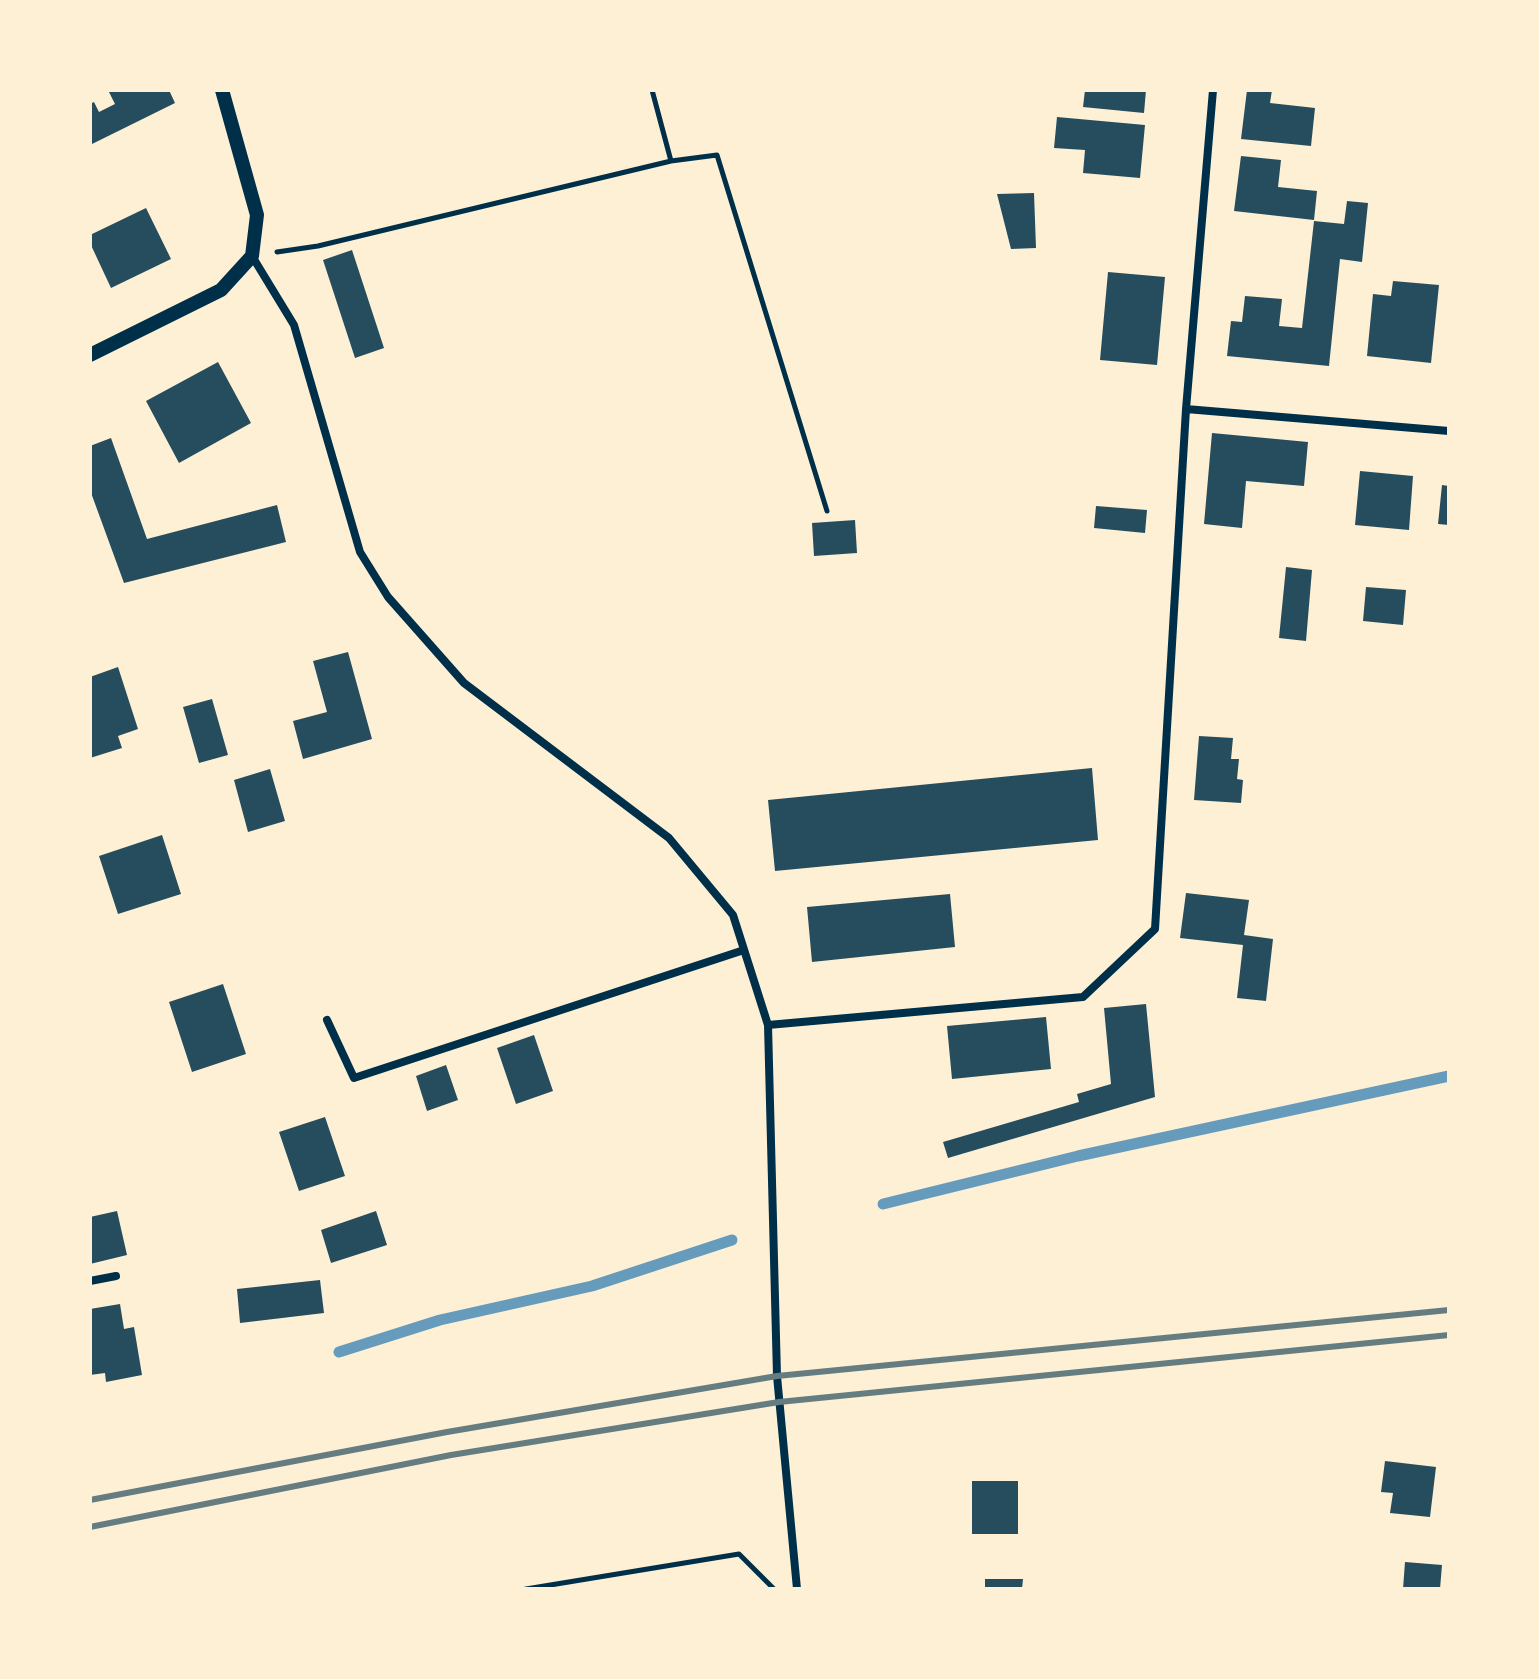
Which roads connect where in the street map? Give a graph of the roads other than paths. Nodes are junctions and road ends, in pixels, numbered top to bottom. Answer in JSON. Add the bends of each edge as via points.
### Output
{"nodes":[{"id":1,"x":222,"y":90,"type":"edge"},
{"id":2,"x":1213,"y":90,"type":"edge"},
{"id":3,"x":252,"y":256,"type":"junction"},
{"id":4,"x":90,"y":355,"type":"edge"},
{"id":5,"x":1186,"y":409,"type":"junction"},
{"id":6,"x":1449,"y":431,"type":"edge"},
{"id":7,"x":744,"y":950,"type":"junction"},
{"id":8,"x":327,"y":1020,"type":"dead end"},
{"id":9,"x":768,"y":1025,"type":"junction"},
{"id":10,"x":116,"y":1276,"type":"dead end"},
{"id":11,"x":90,"y":1281,"type":"edge"},
{"id":12,"x":797,"y":1589,"type":"edge"}],
"edges":[{"from":1,"to":3,"type":"street","via":[[257,215]]},
{"from":2,"to":5,"type":"street"},
{"from":3,"to":4,"type":"street","via":[[221,290]]},
{"from":3,"to":7,"type":"street","via":[[294,325],[360,552],[388,597],[464,683],[669,838],[733,915]]},
{"from":5,"to":6,"type":"street"},
{"from":5,"to":9,"type":"street","via":[[1155,929],[1083,997]]},
{"from":7,"to":8,"type":"street","via":[[354,1078]]},
{"from":7,"to":9,"type":"street"},
{"from":9,"to":12,"type":"street","via":[[779,1402]]},
{"from":10,"to":11,"type":"street"}]}
